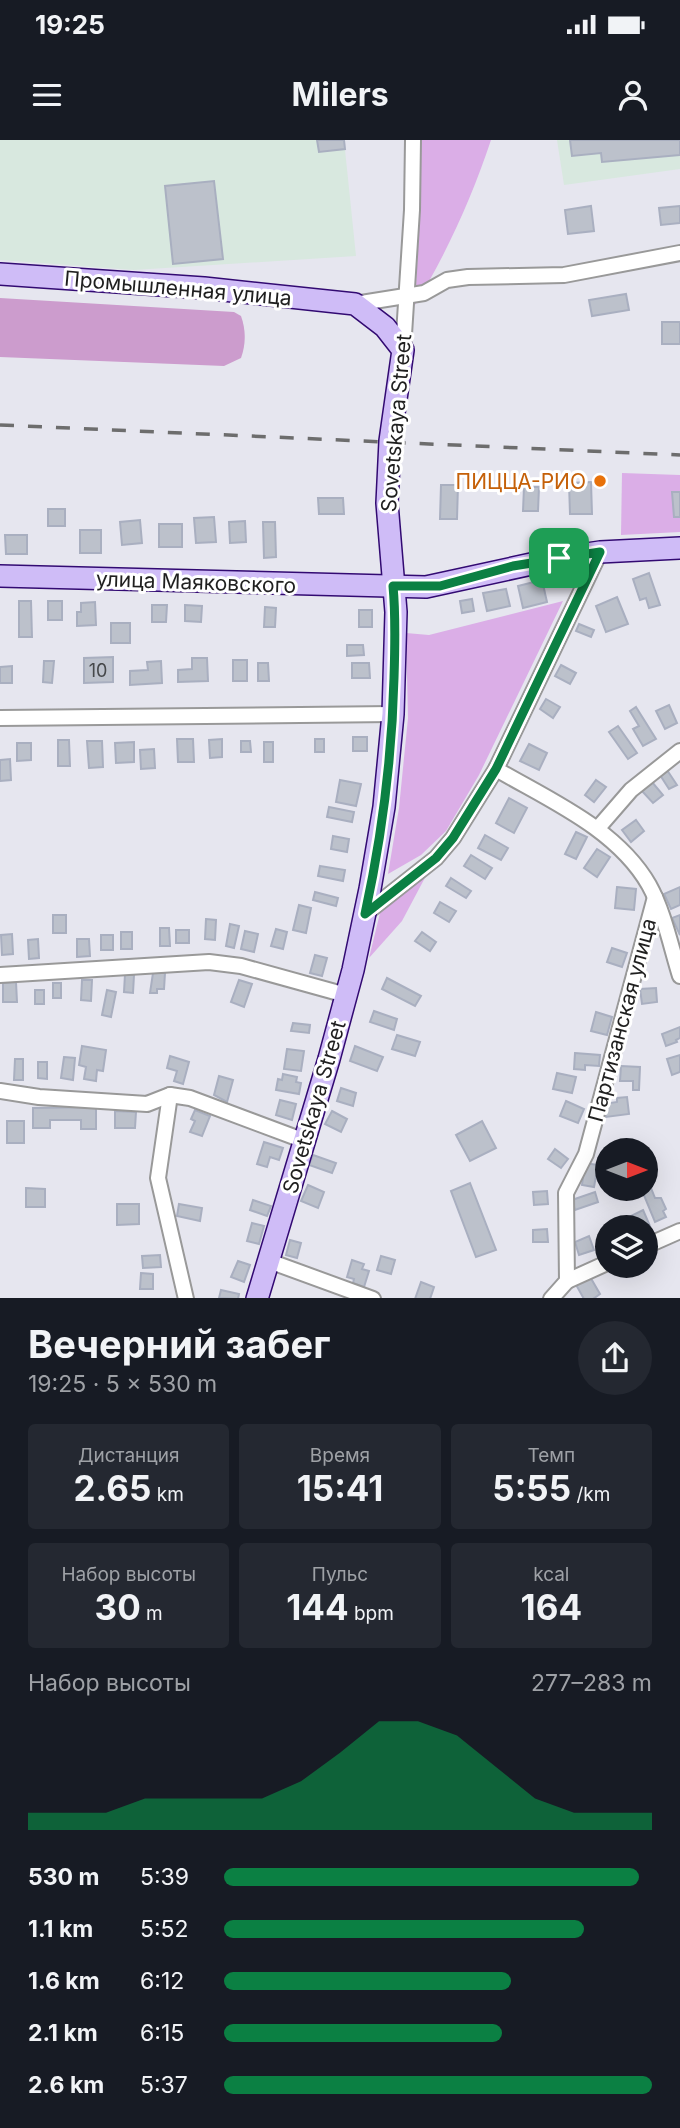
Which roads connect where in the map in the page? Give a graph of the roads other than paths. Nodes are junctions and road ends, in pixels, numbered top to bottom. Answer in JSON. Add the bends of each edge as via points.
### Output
{"nodes":[{"id":1,"x":413,"y":140,"type":"edge"},
{"id":2,"x":680,"y":253,"type":"edge"},
{"id":3,"x":0,"y":274,"type":"edge"},
{"id":4,"x":405,"y":298,"type":"junction"},
{"id":5,"x":355,"y":304,"type":"junction"},
{"id":6,"x":403,"y":350,"type":"junction"},
{"id":7,"x":680,"y":548,"type":"edge"},
{"id":8,"x":600,"y":552,"type":"junction"},
{"id":9,"x":0,"y":576,"type":"edge"},
{"id":10,"x":393,"y":586,"type":"junction"},
{"id":11,"x":393,"y":714,"type":"junction"},
{"id":12,"x":0,"y":718,"type":"edge"},
{"id":13,"x":680,"y":751,"type":"edge"},
{"id":14,"x":496,"y":769,"type":"junction"},
{"id":15,"x":598,"y":828,"type":"junction"},
{"id":16,"x":655,"y":898,"type":"junction"},
{"id":17,"x":365,"y":914,"type":"junction"},
{"id":18,"x":0,"y":975,"type":"edge"},
{"id":19,"x":680,"y":976,"type":"edge"},
{"id":20,"x":346,"y":995,"type":"junction"},
{"id":21,"x":0,"y":1091,"type":"edge"},
{"id":22,"x":170,"y":1096,"type":"junction"},
{"id":23,"x":305,"y":1142,"type":"junction"},
{"id":24,"x":680,"y":1231,"type":"edge"},
{"id":25,"x":658,"y":1241,"type":"edge"},
{"id":26,"x":269,"y":1261,"type":"junction"},
{"id":27,"x":595,"y":1268,"type":"edge"},
{"id":28,"x":567,"y":1281,"type":"junction"},
{"id":29,"x":186,"y":1298,"type":"edge"},
{"id":30,"x":257,"y":1298,"type":"edge"},
{"id":31,"x":373,"y":1298,"type":"edge"},
{"id":32,"x":551,"y":1298,"type":"edge"}],
"edges":[{"from":1,"to":4,"type":"street","name":"Sovetskaya Street"},
{"from":2,"to":4,"type":"street","name":"Промышленная улица","via":[[564,275],[447,280]]},
{"from":3,"to":5,"type":"main road","name":"Промышленная улица"},
{"from":4,"to":5,"type":"street","name":"Промышленная улица"},
{"from":4,"to":6,"type":"street","name":"Sovetskaya Street"},
{"from":5,"to":6,"type":"main road","via":[[385,327]]},
{"from":6,"to":10,"type":"main road","name":"Sovetskaya Street","via":[[387,503]]},
{"from":7,"to":8,"type":"main road","name":"улица Маяковского"},
{"from":8,"to":10,"type":"main road","name":"улица Маяковского","via":[[513,566],[440,586]]},
{"from":8,"to":14,"type":"street"},
{"from":9,"to":10,"type":"main road","name":"улица Маяковского"},
{"from":10,"to":11,"type":"main road","name":"Sovetskaya Street"},
{"from":11,"to":12,"type":"street"},
{"from":11,"to":17,"type":"main road","name":"Sovetskaya Street","via":[[384,807]]},
{"from":13,"to":15,"type":"street","via":[[631,790]]},
{"from":14,"to":15,"type":"street"},
{"from":14,"to":17,"type":"street","via":[[436,858]]},
{"from":15,"to":16,"type":"street","via":[[640,871]]},
{"from":16,"to":19,"type":"street"},
{"from":16,"to":28,"type":"street","name":"Партизанская улица","via":[[586,1154],[566,1193]]},
{"from":17,"to":20,"type":"main road","name":"Sovetskaya Street"},
{"from":18,"to":20,"type":"street","via":[[209,962],[241,966]]},
{"from":20,"to":23,"type":"main road","name":"Sovetskaya Street"},
{"from":21,"to":22,"type":"street","via":[[147,1104]]},
{"from":22,"to":23,"type":"street","via":[[190,1098]]},
{"from":22,"to":29,"type":"street","via":[[158,1178]]},
{"from":23,"to":26,"type":"main road","name":"Sovetskaya Street"},
{"from":24,"to":25,"type":"street"},
{"from":26,"to":30,"type":"main road","name":"Sovetskaya Street"},
{"from":26,"to":31,"type":"street"},
{"from":27,"to":28,"type":"street"},
{"from":28,"to":32,"type":"street"}]}
